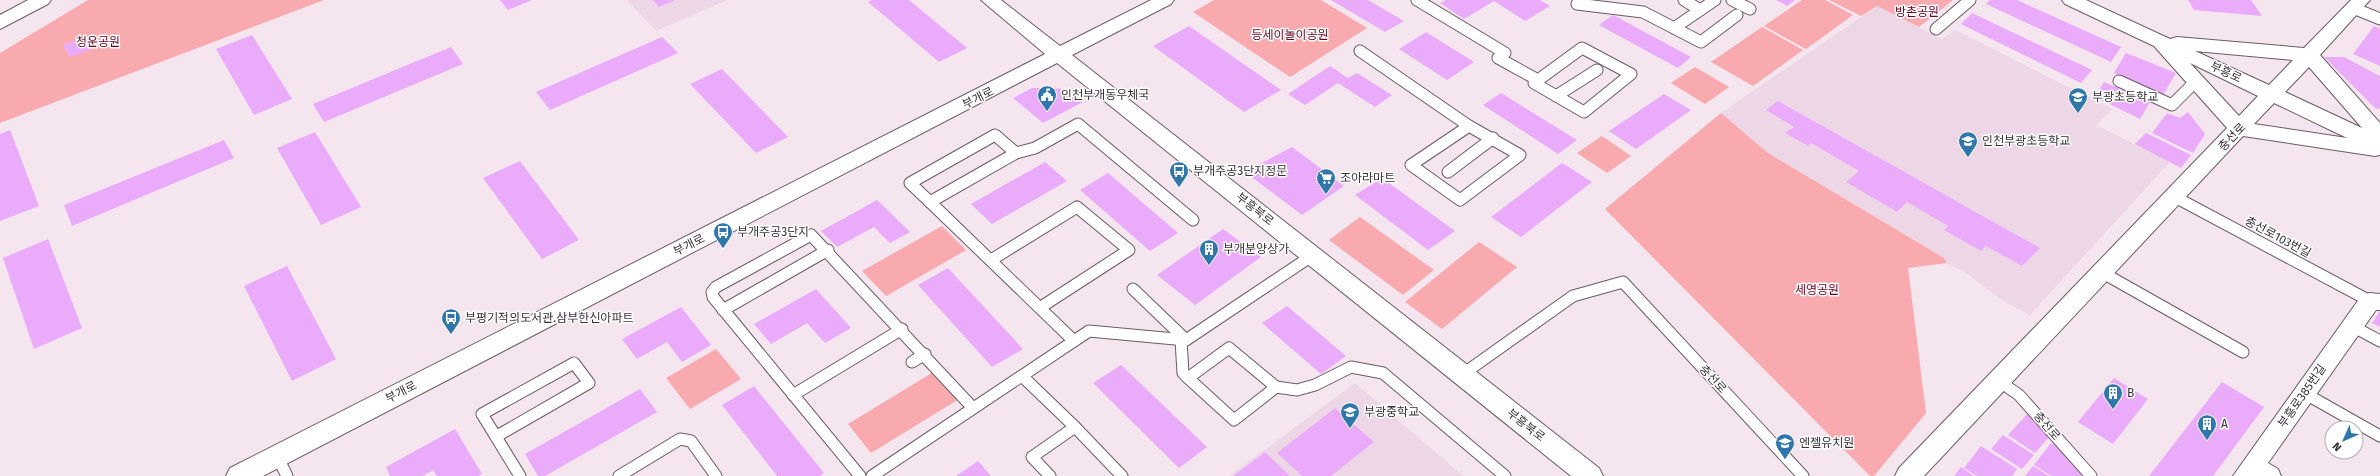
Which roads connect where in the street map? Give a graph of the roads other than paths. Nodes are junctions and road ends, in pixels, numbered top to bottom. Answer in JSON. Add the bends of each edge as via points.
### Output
{"nodes":[{"id":1,"x":42,"y":0,"type":"edge"},
{"id":2,"x":990,"y":0,"type":"edge"},
{"id":3,"x":1165,"y":0,"type":"edge"},
{"id":4,"x":1417,"y":0,"type":"edge"},
{"id":5,"x":1684,"y":0,"type":"edge"},
{"id":6,"x":1715,"y":0,"type":"edge"},
{"id":7,"x":1732,"y":0,"type":"edge"},
{"id":8,"x":1970,"y":0,"type":"edge"},
{"id":9,"x":2071,"y":0,"type":"edge"},
{"id":10,"x":1577,"y":4,"type":"dead end"},
{"id":11,"x":2357,"y":4,"type":"edge"},
{"id":12,"x":1750,"y":9,"type":"dead end"},
{"id":13,"x":1700,"y":10,"type":"junction"},
{"id":14,"x":1737,"y":16,"type":"dead end"},
{"id":15,"x":2380,"y":19,"type":"edge"},
{"id":16,"x":0,"y":23,"type":"edge"},
{"id":17,"x":1674,"y":28,"type":"junction"},
{"id":18,"x":1936,"y":29,"type":"dead end"},
{"id":19,"x":2158,"y":41,"type":"junction"},
{"id":20,"x":1360,"y":51,"type":"dead end"},
{"id":21,"x":2309,"y":55,"type":"junction"},
{"id":22,"x":1059,"y":56,"type":"junction"},
{"id":23,"x":1597,"y":70,"type":"dead end"},
{"id":24,"x":1538,"y":80,"type":"junction"},
{"id":25,"x":2119,"y":81,"type":"dead end"},
{"id":26,"x":2194,"y":82,"type":"junction"},
{"id":27,"x":2274,"y":94,"type":"junction"},
{"id":28,"x":1556,"y":96,"type":"junction"},
{"id":29,"x":1469,"y":126,"type":"junction"},
{"id":30,"x":2240,"y":129,"type":"junction"},
{"id":31,"x":2380,"y":136,"type":"edge"},
{"id":32,"x":1493,"y":138,"type":"junction"},
{"id":33,"x":2380,"y":145,"type":"edge"},
{"id":34,"x":2380,"y":150,"type":"edge"},
{"id":35,"x":1016,"y":153,"type":"junction"},
{"id":36,"x":1448,"y":172,"type":"dead end"},
{"id":37,"x":2175,"y":197,"type":"junction"},
{"id":38,"x":930,"y":202,"type":"junction"},
{"id":39,"x":1193,"y":220,"type":"dead end"},
{"id":40,"x":828,"y":250,"type":"junction"},
{"id":41,"x":1313,"y":255,"type":"junction"},
{"id":42,"x":991,"y":260,"type":"junction"},
{"id":43,"x":2103,"y":273,"type":"junction"},
{"id":44,"x":1133,"y":289,"type":"dead end"},
{"id":45,"x":2375,"y":301,"type":"edge"},
{"id":46,"x":1041,"y":307,"type":"junction"},
{"id":47,"x":723,"y":310,"type":"junction"},
{"id":48,"x":2352,"y":326,"type":"junction"},
{"id":49,"x":902,"y":329,"type":"junction"},
{"id":50,"x":1183,"y":340,"type":"junction"},
{"id":51,"x":1074,"y":341,"type":"junction"},
{"id":52,"x":2380,"y":341,"type":"edge"},
{"id":53,"x":2243,"y":352,"type":"dead end"},
{"id":54,"x":925,"y":354,"type":"junction"},
{"id":55,"x":912,"y":362,"type":"dead end"},
{"id":56,"x":1462,"y":374,"type":"junction"},
{"id":57,"x":1022,"y":376,"type":"junction"},
{"id":58,"x":1188,"y":378,"type":"junction"},
{"id":59,"x":1999,"y":381,"type":"junction"},
{"id":60,"x":1276,"y":387,"type":"junction"},
{"id":61,"x":2304,"y":393,"type":"junction"},
{"id":62,"x":793,"y":394,"type":"junction"},
{"id":63,"x":973,"y":408,"type":"junction"},
{"id":64,"x":1075,"y":427,"type":"junction"},
{"id":65,"x":497,"y":436,"type":"junction"},
{"id":66,"x":2380,"y":436,"type":"edge"},
{"id":67,"x":277,"y":456,"type":"junction"},
{"id":68,"x":1914,"y":473,"type":"edge"},
{"id":69,"x":2255,"y":473,"type":"edge"},
{"id":70,"x":876,"y":475,"type":"edge"},
{"id":71,"x":239,"y":476,"type":"edge"},
{"id":72,"x":287,"y":476,"type":"edge"},
{"id":73,"x":520,"y":476,"type":"edge"},
{"id":74,"x":619,"y":476,"type":"edge"},
{"id":75,"x":716,"y":476,"type":"edge"},
{"id":76,"x":860,"y":476,"type":"edge"},
{"id":77,"x":1050,"y":476,"type":"edge"},
{"id":78,"x":1122,"y":476,"type":"edge"},
{"id":79,"x":1505,"y":476,"type":"edge"},
{"id":80,"x":1590,"y":476,"type":"edge"},
{"id":81,"x":1803,"y":476,"type":"edge"},
{"id":82,"x":2091,"y":476,"type":"edge"}],
"edges":[{"from":1,"to":16,"type":"street"},
{"from":2,"to":22,"type":"street","name":"부흥북로"},
{"from":3,"to":22,"type":"street","name":"부개로"},
{"from":4,"to":24,"type":"lane"},
{"from":5,"to":13,"type":"lane"},
{"from":6,"to":13,"type":"lane"},
{"from":7,"to":12,"type":"lane"},
{"from":8,"to":18,"type":"lane"},
{"from":9,"to":19,"type":"street","name":"부흥로"},
{"from":10,"to":17,"type":"lane","via":[[1643,12]]},
{"from":11,"to":15,"type":"lane"},
{"from":11,"to":21,"type":"street","name":"충선로"},
{"from":13,"to":17,"type":"lane"},
{"from":14,"to":17,"type":"lane","via":[[1701,42]]},
{"from":19,"to":21,"type":"street"},
{"from":19,"to":26,"type":"street"},
{"from":19,"to":27,"type":"street","name":"부흥로"},
{"from":20,"to":29,"type":"lane"},
{"from":21,"to":27,"type":"street","name":"충선로"},
{"from":21,"to":31,"type":"street"},
{"from":22,"to":41,"type":"street","name":"부흥북로"},
{"from":22,"to":67,"type":"street","name":"부개로"},
{"from":23,"to":28,"type":"lane"},
{"from":24,"to":28,"type":"lane","via":[[1534,83]]},
{"from":24,"to":28,"type":"lane","via":[[1582,48],[1631,74],[1584,112]]},
{"from":25,"to":26,"type":"lane","via":[[2172,105]]},
{"from":26,"to":30,"type":"street"},
{"from":27,"to":30,"type":"street","name":"충선로"},
{"from":27,"to":33,"type":"street","name":"부흥로"},
{"from":29,"to":32,"type":"lane"},
{"from":29,"to":32,"type":"lane","via":[[1412,165],[1460,200],[1520,155]]},
{"from":30,"to":34,"type":"street"},
{"from":30,"to":37,"type":"street","name":"충선로"},
{"from":32,"to":36,"type":"lane"},
{"from":35,"to":38,"type":"lane"},
{"from":35,"to":38,"type":"lane","via":[[995,135],[910,183]]},
{"from":35,"to":39,"type":"lane","via":[[1035,148],[1078,124]]},
{"from":37,"to":43,"type":"street","name":"충선로"},
{"from":37,"to":45,"type":"lane","name":"충선로103번길"},
{"from":38,"to":42,"type":"lane"},
{"from":40,"to":47,"type":"lane"},
{"from":40,"to":47,"type":"lane","via":[[811,235],[716,287],[712,292],[713,297]]},
{"from":40,"to":49,"type":"lane"},
{"from":41,"to":50,"type":"lane"},
{"from":41,"to":56,"type":"street","name":"부흥북로"},
{"from":42,"to":46,"type":"lane"},
{"from":42,"to":46,"type":"lane","via":[[1077,207],[1129,250]]},
{"from":43,"to":53,"type":"lane"},
{"from":43,"to":59,"type":"street","name":"충선로"},
{"from":44,"to":50,"type":"lane"},
{"from":45,"to":48,"type":"street","name":"부흥로385번길"},
{"from":46,"to":51,"type":"lane"},
{"from":47,"to":62,"type":"lane"},
{"from":48,"to":52,"type":"lane"},
{"from":48,"to":61,"type":"street","name":"부흥로385번길"},
{"from":49,"to":54,"type":"lane"},
{"from":49,"to":62,"type":"lane"},
{"from":50,"to":51,"type":"lane","via":[[1089,331]]},
{"from":50,"to":58,"type":"lane","via":[[1183,374]]},
{"from":51,"to":57,"type":"lane"},
{"from":54,"to":55,"type":"lane"},
{"from":54,"to":63,"type":"lane"},
{"from":56,"to":80,"type":"street","name":"부흥북로"},
{"from":56,"to":81,"type":"lane","name":"충선로","via":[[1573,296],[1623,282]]},
{"from":57,"to":63,"type":"lane"},
{"from":57,"to":64,"type":"lane"},
{"from":58,"to":60,"type":"lane","via":[[1229,348]]},
{"from":58,"to":60,"type":"lane","via":[[1234,420]]},
{"from":59,"to":68,"type":"street","name":"충선로"},
{"from":59,"to":82,"type":"lane","name":"충선로","via":[[2019,395]]},
{"from":60,"to":79,"type":"lane","via":[[1297,390],[1309,387],[1351,367],[1383,373]]},
{"from":61,"to":66,"type":"lane"},
{"from":61,"to":69,"type":"street","name":"부흥로385번길"},
{"from":62,"to":76,"type":"lane"},
{"from":63,"to":70,"type":"lane"},
{"from":64,"to":77,"type":"lane","via":[[1032,457]]},
{"from":64,"to":78,"type":"lane"},
{"from":65,"to":65,"type":"lane","via":[[503,432],[589,383],[574,363],[482,414]]},
{"from":65,"to":73,"type":"lane"},
{"from":67,"to":71,"type":"street","name":"부개로"},
{"from":67,"to":72,"type":"lane"},
{"from":74,"to":75,"type":"lane","via":[[680,439],[691,441]]}]}
